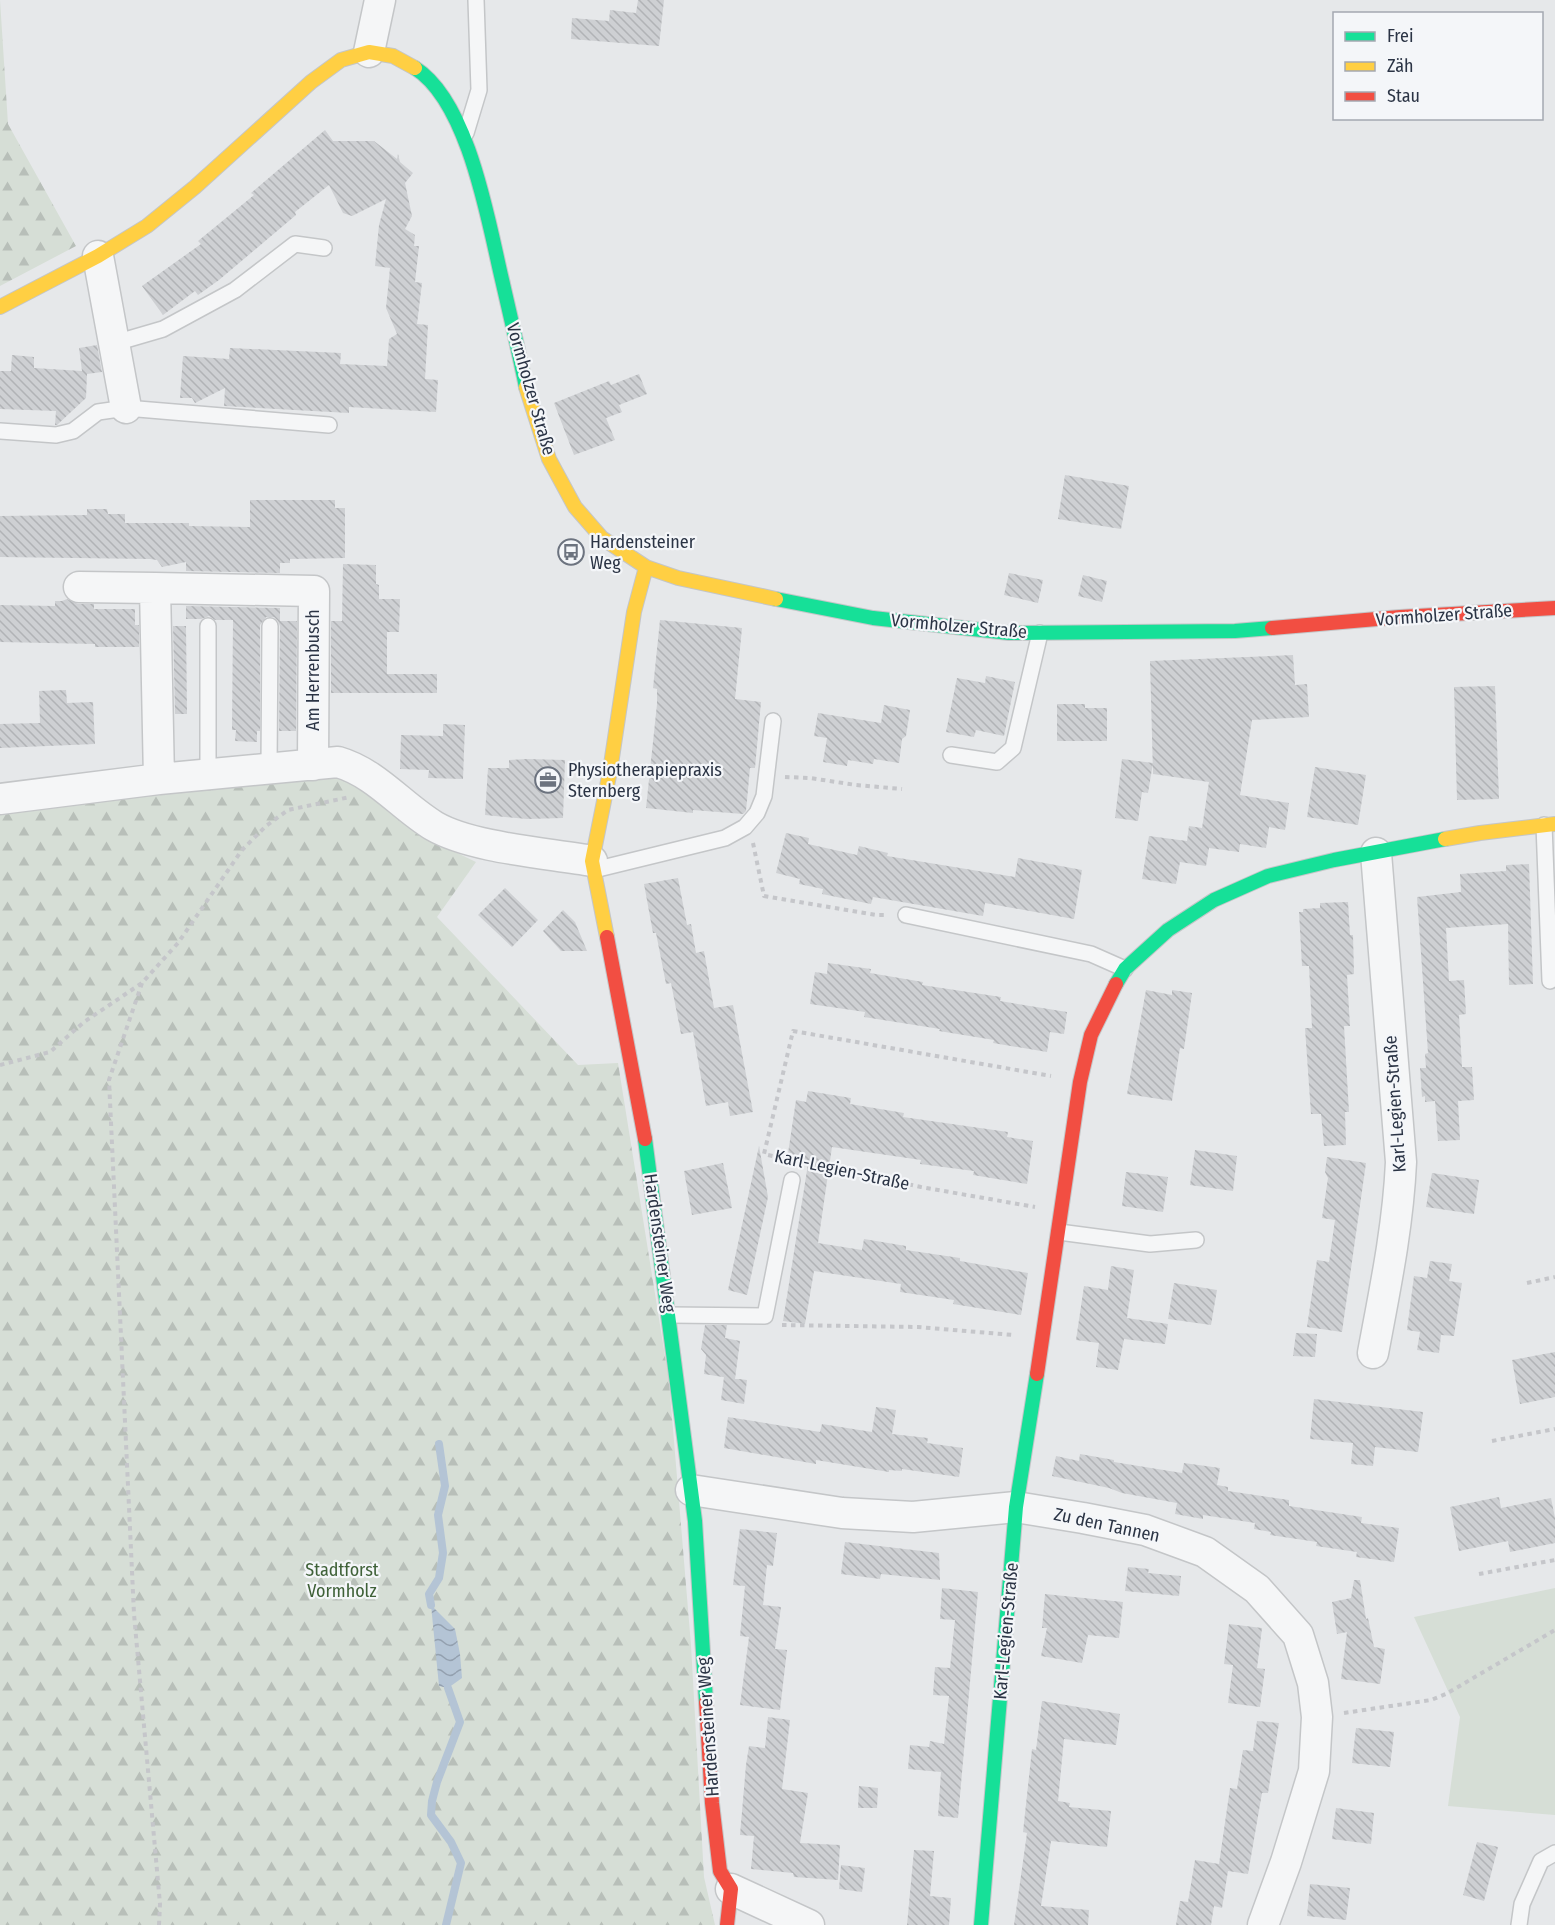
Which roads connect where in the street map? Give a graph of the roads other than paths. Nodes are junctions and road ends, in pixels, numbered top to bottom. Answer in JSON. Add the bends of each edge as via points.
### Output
{"nodes":[{"id":1,"x":380,"y":0,"type":"edge"},
{"id":2,"x":476,"y":0,"type":"edge"},
{"id":3,"x":369,"y":52,"type":"junction"},
{"id":4,"x":464,"y":139,"type":"junction"},
{"id":5,"x":324,"y":248,"type":"dead end"},
{"id":6,"x":98,"y":256,"type":"junction"},
{"id":7,"x":0,"y":307,"type":"edge"},
{"id":8,"x":116,"y":342,"type":"junction"},
{"id":9,"x":126,"y":408,"type":"junction"},
{"id":10,"x":329,"y":425,"type":"dead end"},
{"id":11,"x":0,"y":431,"type":"edge"},
{"id":12,"x":646,"y":567,"type":"junction"},
{"id":13,"x":79,"y":587,"type":"dead end"},
{"id":14,"x":155,"y":588,"type":"junction"},
{"id":15,"x":1555,"y":608,"type":"edge"},
{"id":16,"x":208,"y":626,"type":"dead end"},
{"id":17,"x":270,"y":626,"type":"dead end"},
{"id":18,"x":1040,"y":633,"type":"junction"},
{"id":19,"x":773,"y":721,"type":"dead end"},
{"id":20,"x":951,"y":755,"type":"dead end"},
{"id":21,"x":313,"y":765,"type":"junction"},
{"id":22,"x":269,"y":768,"type":"junction"},
{"id":23,"x":208,"y":774,"type":"junction"},
{"id":24,"x":159,"y":779,"type":"junction"},
{"id":25,"x":0,"y":800,"type":"edge"},
{"id":26,"x":1549,"y":824,"type":"edge"},
{"id":27,"x":1376,"y":853,"type":"junction"},
{"id":28,"x":593,"y":865,"type":"junction"},
{"id":29,"x":906,"y":915,"type":"road end"},
{"id":30,"x":1125,"y":969,"type":"junction"},
{"id":31,"x":1550,"y":981,"type":"dead end"},
{"id":32,"x":792,"y":1180,"type":"dead end"},
{"id":33,"x":1059,"y":1232,"type":"junction"},
{"id":34,"x":1197,"y":1240,"type":"dead end"},
{"id":35,"x":669,"y":1315,"type":"junction"},
{"id":36,"x":1373,"y":1353,"type":"dead end"},
{"id":37,"x":691,"y":1490,"type":"junction"},
{"id":38,"x":1016,"y":1507,"type":"junction"},
{"id":39,"x":1555,"y":1853,"type":"edge"},
{"id":40,"x":731,"y":1889,"type":"junction"},
{"id":41,"x":727,"y":1925,"type":"edge"},
{"id":42,"x":809,"y":1925,"type":"edge"},
{"id":43,"x":981,"y":1925,"type":"edge"},
{"id":44,"x":1263,"y":1925,"type":"edge"},
{"id":45,"x":1519,"y":1925,"type":"edge"}],
"edges":[{"from":1,"to":3,"type":"street"},
{"from":2,"to":4,"type":"lane","via":[[479,90]]},
{"from":3,"to":4,"type":"street","name":"Vormholzer Straße","via":[[393,56],[418,70],[450,109]]},
{"from":3,"to":6,"type":"street","name":"Vormholzer Straße","via":[[341,60],[311,82],[147,226]]},
{"from":4,"to":12,"type":"street","name":"Vormholzer Straße","via":[[480,183],[530,403],[549,459],[574,507],[602,538]]},
{"from":5,"to":8,"type":"lane","via":[[295,244],[235,290],[163,329]]},
{"from":6,"to":7,"type":"street","name":"Vormholzer Straße"},
{"from":6,"to":8,"type":"street"},
{"from":8,"to":9,"type":"street"},
{"from":9,"to":10,"type":"lane"},
{"from":9,"to":11,"type":"lane","via":[[98,412],[73,430],[56,435]]},
{"from":12,"to":18,"type":"street","name":"Vormholzer Straße","via":[[728,590],[873,618],[960,629]]},
{"from":12,"to":28,"type":"street","name":"Hardensteiner Weg","via":[[634,612]]},
{"from":13,"to":14,"type":"street","name":"Am Herrenbusch"},
{"from":14,"to":21,"type":"street","name":"Am Herrenbusch","via":[[314,591]]},
{"from":14,"to":24,"type":"street"},
{"from":15,"to":18,"type":"street","name":"Vormholzer Straße","via":[[1235,631]]},
{"from":16,"to":23,"type":"lane"},
{"from":17,"to":22,"type":"lane"},
{"from":18,"to":20,"type":"lane","via":[[1013,748],[997,762]]},
{"from":19,"to":28,"type":"lane","via":[[761,804],[745,827],[725,838]]},
{"from":21,"to":22,"type":"street"},
{"from":21,"to":28,"type":"street","via":[[338,762],[355,766],[434,826],[460,837]]},
{"from":22,"to":23,"type":"street"},
{"from":23,"to":24,"type":"street"},
{"from":24,"to":25,"type":"street"},
{"from":26,"to":27,"type":"street","name":"Karl-Legien-Straße"},
{"from":26,"to":31,"type":"lane"},
{"from":27,"to":30,"type":"street","name":"Karl-Legien-Straße","via":[[1268,876],[1215,900],[1168,930]]},
{"from":27,"to":36,"type":"street","name":"Karl-Legien-Straße","via":[[1401,1162],[1393,1247]]},
{"from":28,"to":35,"type":"street","name":"Hardensteiner Weg","via":[[643,1125]]},
{"from":29,"to":30,"type":"lane","via":[[1091,954]]},
{"from":30,"to":33,"type":"street","name":"Karl-Legien-Straße","via":[[1091,1035],[1080,1082]]},
{"from":32,"to":35,"type":"lane","via":[[765,1316]]},
{"from":33,"to":34,"type":"lane","via":[[1150,1244]]},
{"from":33,"to":38,"type":"street","name":"Karl-Legien-Straße"},
{"from":35,"to":37,"type":"street","name":"Hardensteiner Weg"},
{"from":37,"to":38,"type":"street","name":"Zu den Tannen","via":[[842,1513],[889,1516]]},
{"from":37,"to":40,"type":"street","name":"Hardensteiner Weg","via":[[712,1803],[720,1871]]},
{"from":38,"to":43,"type":"street","name":"Karl-Legien-Straße"},
{"from":38,"to":44,"type":"street","name":"Zu den Tannen","via":[[1145,1530],[1205,1552],[1257,1589],[1298,1635],[1313,1683],[1317,1716],[1314,1771]]},
{"from":39,"to":45,"type":"lane","via":[[1541,1861],[1522,1904]]},
{"from":40,"to":41,"type":"street"},
{"from":40,"to":42,"type":"street"}]}
